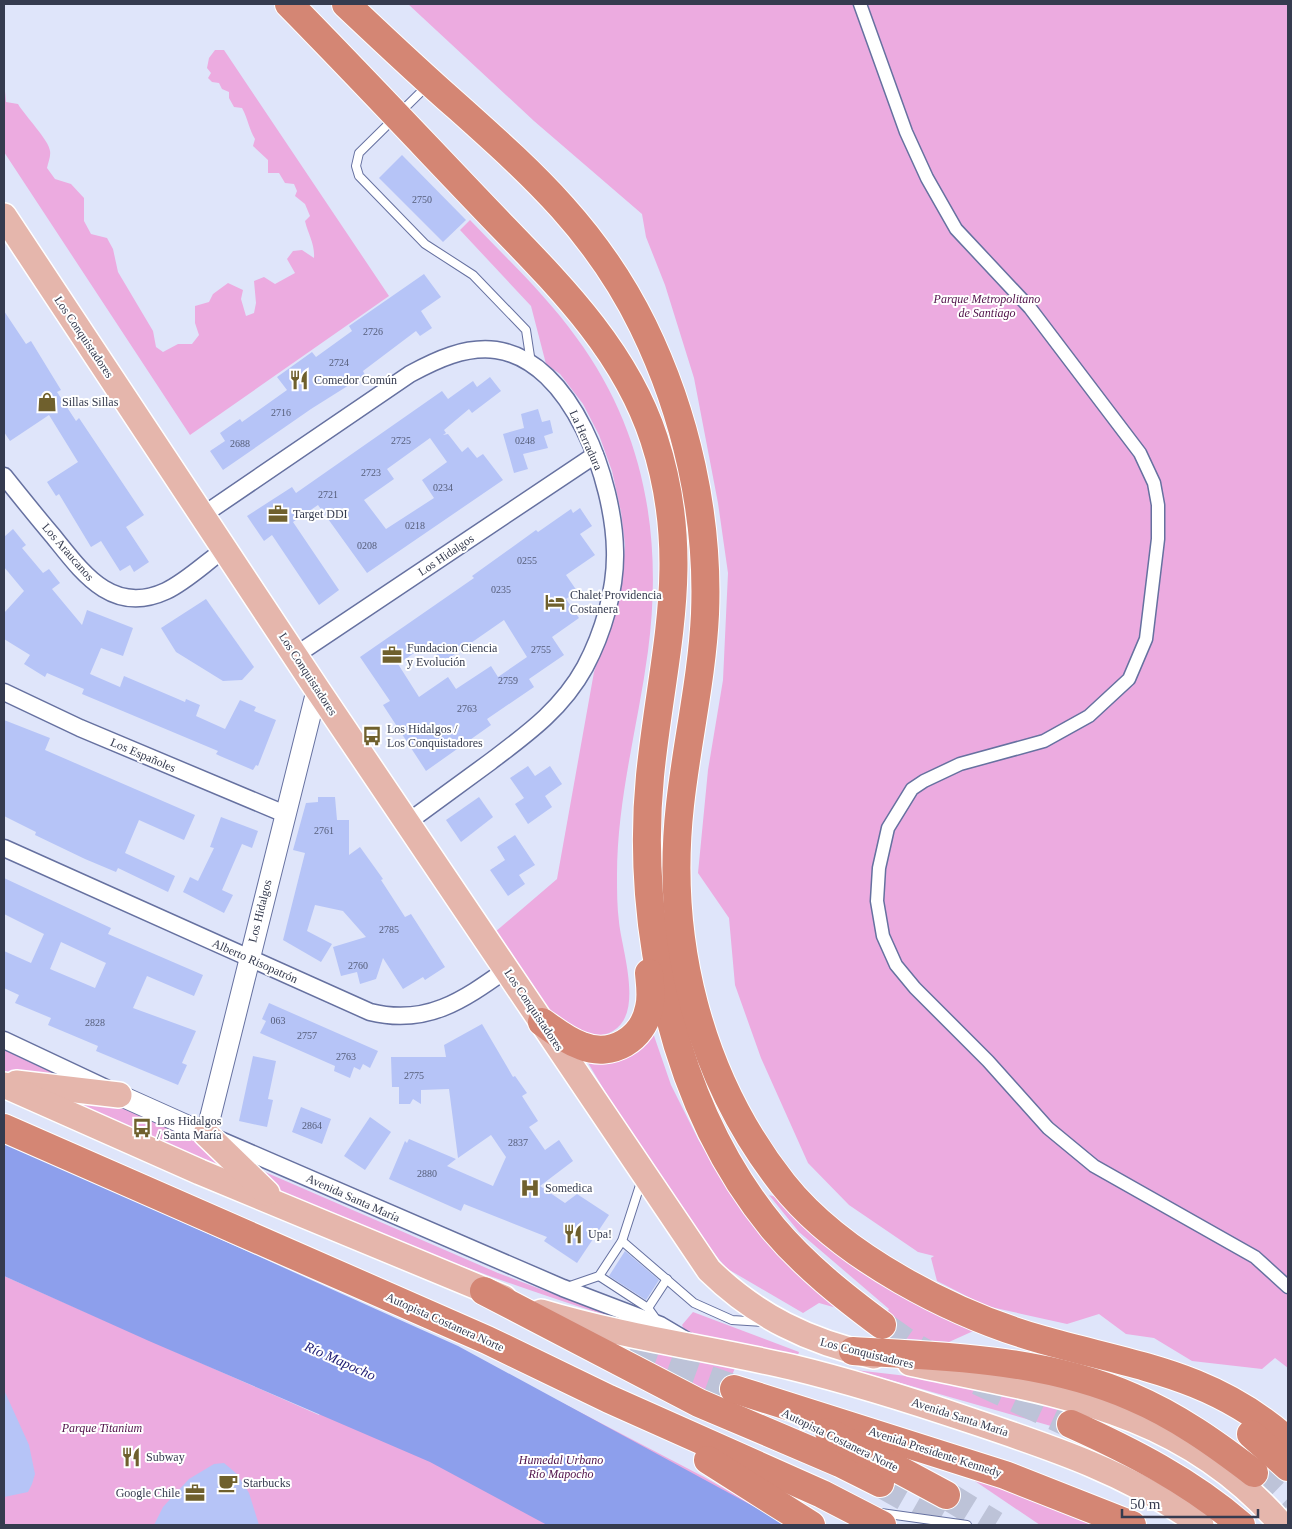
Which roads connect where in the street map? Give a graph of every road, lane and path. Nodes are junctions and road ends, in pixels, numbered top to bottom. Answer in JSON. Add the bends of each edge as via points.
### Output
{"nodes":[{"id":1,"x":289,"y":4,"type":"edge"},
{"id":2,"x":346,"y":4,"type":"edge"},
{"id":3,"x":860,"y":4,"type":"edge"},
{"id":4,"x":430,"y":83,"type":"junction"},
{"id":5,"x":397,"y":114,"type":"junction"},
{"id":6,"x":4,"y":216,"type":"edge"},
{"id":7,"x":532,"y":365,"type":"junction"},
{"id":8,"x":595,"y":455,"type":"junction"},
{"id":9,"x":4,"y":476,"type":"edge"},
{"id":10,"x":203,"y":516,"type":"junction"},
{"id":11,"x":225,"y":549,"type":"junction"},
{"id":12,"x":296,"y":655,"type":"junction"},
{"id":13,"x":317,"y":689,"type":"junction"},
{"id":14,"x":4,"y":692,"type":"edge"},
{"id":15,"x":285,"y":814,"type":"junction"},
{"id":16,"x":408,"y":822,"type":"junction"},
{"id":17,"x":4,"y":848,"type":"edge"},
{"id":18,"x":648,"y":889,"type":"junction"},
{"id":19,"x":248,"y":959,"type":"junction"},
{"id":20,"x":506,"y":969,"type":"junction"},
{"id":21,"x":542,"y":1022,"type":"junction"},
{"id":22,"x":4,"y":1040,"type":"edge"},
{"id":23,"x":4,"y":1084,"type":"edge"},
{"id":24,"x":119,"y":1095,"type":"junction"},
{"id":25,"x":4,"y":1128,"type":"edge"},
{"id":26,"x":206,"y":1134,"type":"junction"},
{"id":27,"x":643,"y":1175,"type":"junction"},
{"id":28,"x":286,"y":1208,"type":"junction"},
{"id":29,"x":622,"y":1241,"type":"junction"},
{"id":30,"x":598,"y":1276,"type":"junction"},
{"id":31,"x":667,"y":1279,"type":"junction"},
{"id":32,"x":1288,"y":1287,"type":"edge"},
{"id":33,"x":563,"y":1288,"type":"junction"},
{"id":34,"x":484,"y":1291,"type":"junction"},
{"id":35,"x":648,"y":1308,"type":"junction"},
{"id":36,"x":779,"y":1324,"type":"junction"},
{"id":37,"x":660,"y":1325,"type":"junction"},
{"id":38,"x":882,"y":1325,"type":"tunnel mouth"},
{"id":39,"x":704,"y":1350,"type":"junction"},
{"id":40,"x":852,"y":1351,"type":"junction"},
{"id":41,"x":1093,"y":1354,"type":"junction"},
{"id":42,"x":733,"y":1388,"type":"joint"},
{"id":43,"x":609,"y":1399,"type":"junction"},
{"id":44,"x":1070,"y":1424,"type":"tunnel mouth"},
{"id":45,"x":1288,"y":1441,"type":"edge"},
{"id":46,"x":1288,"y":1467,"type":"edge"},
{"id":47,"x":1254,"y":1473,"type":"tunnel mouth"},
{"id":48,"x":880,"y":1483,"type":"tunnel mouth"},
{"id":49,"x":946,"y":1495,"type":"tunnel mouth"},
{"id":50,"x":854,"y":1518,"type":"edge"},
{"id":51,"x":811,"y":1525,"type":"edge"},
{"id":52,"x":882,"y":1525,"type":"edge"},
{"id":53,"x":967,"y":1525,"type":"edge"},
{"id":54,"x":1132,"y":1525,"type":"edge"},
{"id":55,"x":1201,"y":1525,"type":"edge"},
{"id":56,"x":1241,"y":1525,"type":"edge"},
{"id":57,"x":1282,"y":1525,"type":"edge"}],
"edges":[{"from":1,"to":5,"type":"highway"},
{"from":2,"to":4,"type":"highway"},
{"from":3,"to":32,"type":"street","via":[[906,132],[951,221],[1030,308],[1140,454],[1154,483],[1158,505],[1158,539],[1146,638],[1129,679],[1089,716],[1044,741],[960,764],[912,789],[888,828],[879,868],[878,901],[883,936],[896,965],[915,988],[988,1061],[1048,1128],[1094,1166],[1255,1257]]},
{"from":4,"to":5,"type":"lane"},
{"from":4,"to":41,"type":"highway","via":[[540,181],[592,241],[643,326],[676,405],[695,488],[705,583],[701,651],[678,822],[677,909],[689,991],[704,1040],[727,1093],[781,1181],[814,1217],[841,1239],[893,1275],[971,1314],[1023,1334]]},
{"from":5,"to":7,"type":"lane","via":[[359,153],[356,166],[359,176],[425,244],[473,276],[526,330]]},
{"from":5,"to":18,"type":"highway","via":[[575,302],[626,377],[652,433],[668,495],[675,564],[671,629],[650,773]]},
{"from":6,"to":10,"type":"main road","name":"Los Conquistadores"},
{"from":7,"to":8,"type":"street","name":"La Herradura","via":[[560,391],[576,415]]},
{"from":7,"to":10,"type":"street","name":"La Herradura","via":[[507,353],[482,349],[460,352],[433,362],[410,374]]},
{"from":8,"to":12,"type":"street","name":"Los Hidalgos"},
{"from":8,"to":16,"type":"street","name":"La Herradura","via":[[608,501],[615,551],[603,624],[585,666],[562,702],[540,725]]},
{"from":9,"to":11,"type":"street","name":"Los Araucanos","via":[[82,572],[110,592],[143,597],[166,591]]},
{"from":10,"to":11,"type":"main road","name":"Los Conquistadores"},
{"from":11,"to":12,"type":"main road","name":"Los Conquistadores"},
{"from":12,"to":13,"type":"main road","name":"Los Conquistadores"},
{"from":13,"to":15,"type":"street","name":"Los Hidalgos"},
{"from":13,"to":16,"type":"main road","name":"Los Conquistadores"},
{"from":14,"to":15,"type":"street","name":"Los Españoles","via":[[80,728]]},
{"from":15,"to":19,"type":"street","name":"Los Hidalgos"},
{"from":16,"to":20,"type":"main road","name":"Los Conquistadores"},
{"from":17,"to":19,"type":"street","name":"Alberto Risopatrón"},
{"from":18,"to":21,"type":"highway","via":[[646,920],[650,999],[647,1016],[638,1033],[621,1046],[592,1049],[567,1040]]},
{"from":18,"to":38,"type":"highway","via":[[654,948],[672,1024],[692,1086],[723,1150],[751,1197],[783,1239],[838,1292]]},
{"from":19,"to":20,"type":"street","name":"Alberto Risopatrón","via":[[370,1012],[401,1017],[445,1008]]},
{"from":19,"to":26,"type":"street","name":"Los Hidalgos"},
{"from":20,"to":21,"type":"main road","name":"Los Conquistadores"},
{"from":21,"to":27,"type":"main road","name":"Los Conquistadores"},
{"from":22,"to":24,"type":"street","name":"Avenida Santa María"},
{"from":23,"to":24,"type":"main road"},
{"from":23,"to":28,"type":"main road","name":"Avenida Santa María"},
{"from":24,"to":26,"type":"street","name":"Avenida Santa María"},
{"from":25,"to":43,"type":"highway","name":"Autopista Costanera Norte","via":[[487,1340]]},
{"from":26,"to":28,"type":"main road","via":[[249,1178]]},
{"from":26,"to":33,"type":"street","name":"Avenida Santa María"},
{"from":27,"to":29,"type":"lane"},
{"from":27,"to":36,"type":"main road","name":"Los Conquistadores","via":[[709,1270],[741,1300]]},
{"from":28,"to":34,"type":"main road","name":"Avenida Santa María"},
{"from":29,"to":30,"type":"lane"},
{"from":29,"to":31,"type":"lane"},
{"from":30,"to":33,"type":"lane"},
{"from":30,"to":35,"type":"lane"},
{"from":31,"to":35,"type":"lane"},
{"from":31,"to":36,"type":"lane","via":[[694,1303],[732,1320]]},
{"from":33,"to":37,"type":"street","name":"Avenida Santa María"},
{"from":34,"to":39,"type":"main road","name":"Avenida Santa María","via":[[579,1324]]},
{"from":34,"to":48,"type":"highway","via":[[691,1400]]},
{"from":35,"to":37,"type":"lane"},
{"from":36,"to":40,"type":"main road","name":"Los Conquistadores","via":[[814,1340]]},
{"from":37,"to":39,"type":"street","name":"Avenida Santa María"},
{"from":39,"to":55,"type":"main road","name":"Avenida Santa María","via":[[791,1367],[862,1386],[1064,1452],[1140,1486]]},
{"from":40,"to":47,"type":"highway","via":[[964,1359],[1079,1378],[1132,1397],[1178,1420]]},
{"from":40,"to":57,"type":"main road","name":"Los Conquistadores","via":[[1014,1384],[1121,1413],[1179,1440],[1212,1461],[1244,1485]]},
{"from":41,"to":45,"type":"highway","via":[[1165,1371],[1200,1384],[1250,1412]]},
{"from":41,"to":46,"type":"highway","via":[[1135,1368],[1203,1401],[1264,1444]]},
{"from":42,"to":49,"type":"highway","name":"Autopista Costanera Norte","via":[[838,1437]]},
{"from":42,"to":54,"type":"highway","name":"Avenida Presidente Kennedy","via":[[1006,1475]]},
{"from":43,"to":50,"type":"highway","name":"Autopista Costanera Norte","via":[[755,1466]]},
{"from":43,"to":51,"type":"highway"},
{"from":44,"to":56,"type":"highway","via":[[1186,1484]]},
{"from":50,"to":52,"type":"highway"},
{"from":50,"to":53,"type":"lane"}]}
